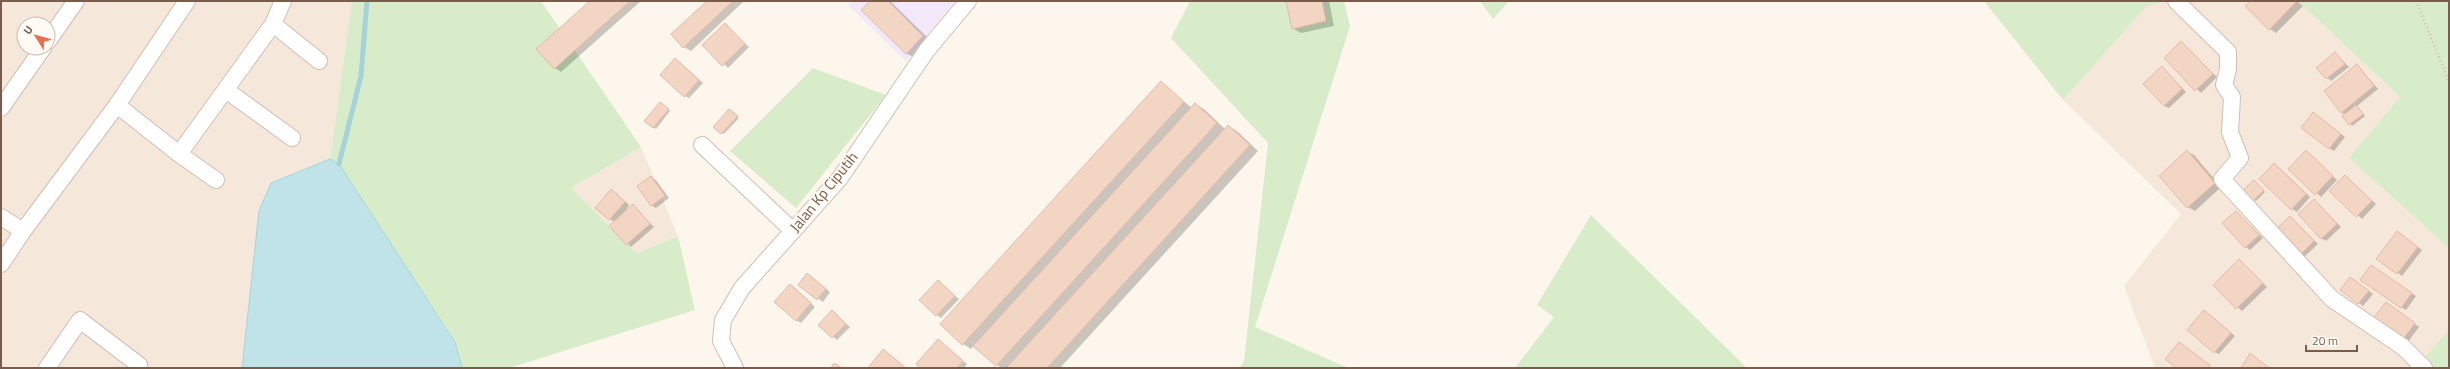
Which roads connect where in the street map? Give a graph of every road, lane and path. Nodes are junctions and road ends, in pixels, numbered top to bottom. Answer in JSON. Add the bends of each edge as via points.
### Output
{"nodes":[{"id":1,"x":76,"y":1,"type":"edge"},
{"id":2,"x":187,"y":1,"type":"edge"},
{"id":3,"x":283,"y":1,"type":"edge"},
{"id":4,"x":968,"y":1,"type":"edge"},
{"id":5,"x":2176,"y":1,"type":"edge"},
{"id":6,"x":2416,"y":1,"type":"edge"},
{"id":7,"x":273,"y":24,"type":"junction"},
{"id":8,"x":56,"y":30,"type":"edge"},
{"id":9,"x":37,"y":56,"type":"edge"},
{"id":10,"x":319,"y":61,"type":"dead end"},
{"id":11,"x":2449,"y":82,"type":"edge"},
{"id":12,"x":226,"y":90,"type":"junction"},
{"id":13,"x":117,"y":105,"type":"junction"},
{"id":14,"x":1,"y":108,"type":"edge"},
{"id":15,"x":292,"y":138,"type":"dead end"},
{"id":16,"x":702,"y":145,"type":"dead end"},
{"id":17,"x":179,"y":154,"type":"junction"},
{"id":18,"x":216,"y":180,"type":"dead end"},
{"id":19,"x":1,"y":217,"type":"edge"},
{"id":20,"x":23,"y":231,"type":"junction"},
{"id":21,"x":793,"y":231,"type":"junction"},
{"id":22,"x":1,"y":264,"type":"edge"},
{"id":23,"x":47,"y":368,"type":"edge"},
{"id":24,"x":138,"y":368,"type":"edge"},
{"id":25,"x":735,"y":368,"type":"edge"},
{"id":26,"x":2424,"y":368,"type":"edge"}],
"edges":[{"from":1,"to":8,"type":"street"},
{"from":2,"to":13,"type":"street"},
{"from":3,"to":7,"type":"street"},
{"from":4,"to":21,"type":"street","name":"Jalan Kp Ciputih","via":[[927,50],[840,178]]},
{"from":5,"to":26,"type":"street","via":[[2228,52],[2228,69],[2224,84],[2232,97],[2230,132],[2240,158],[2222,179],[2332,299],[2403,347]]},
{"from":6,"to":11,"type":"path"},
{"from":7,"to":10,"type":"street"},
{"from":7,"to":12,"type":"street"},
{"from":9,"to":14,"type":"street"},
{"from":12,"to":15,"type":"street"},
{"from":12,"to":17,"type":"street"},
{"from":13,"to":17,"type":"street"},
{"from":13,"to":20,"type":"street"},
{"from":16,"to":21,"type":"street"},
{"from":17,"to":18,"type":"street"},
{"from":19,"to":20,"type":"street"},
{"from":20,"to":22,"type":"street"},
{"from":21,"to":25,"type":"street","name":"Jalan Kp Ciputih","via":[[742,288],[723,320],[721,340]]},
{"from":23,"to":24,"type":"street","via":[[80,320],[139,366]]}]}
